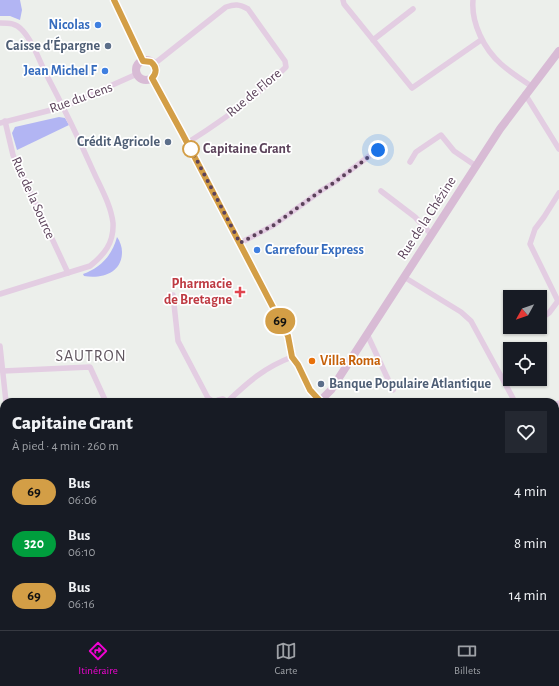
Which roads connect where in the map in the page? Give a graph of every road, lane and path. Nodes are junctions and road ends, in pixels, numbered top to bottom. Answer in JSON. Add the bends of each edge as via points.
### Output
{"nodes":[{"id":1,"x":114,"y":0,"type":"edge"},
{"id":2,"x":343,"y":0,"type":"edge"},
{"id":3,"x":473,"y":0,"type":"edge"},
{"id":4,"x":413,"y":9,"type":"dead end"},
{"id":5,"x":0,"y":23,"type":"edge"},
{"id":6,"x":373,"y":40,"type":"junction"},
{"id":7,"x":481,"y":40,"type":"junction"},
{"id":8,"x":559,"y":52,"type":"edge"},
{"id":9,"x":143,"y":61,"type":"junction"},
{"id":10,"x":154,"y":64,"type":"junction"},
{"id":11,"x":137,"y":74,"type":"junction"},
{"id":12,"x":152,"y":78,"type":"junction"},
{"id":13,"x":531,"y":86,"type":"junction"},
{"id":14,"x":525,"y":94,"type":"junction"},
{"id":15,"x":63,"y":107,"type":"junction"},
{"id":16,"x":2,"y":122,"type":"edge"},
{"id":17,"x":188,"y":143,"type":"junction"},
{"id":18,"x":381,"y":147,"type":"dead end"},
{"id":19,"x":559,"y":149,"type":"edge"},
{"id":20,"x":410,"y":162,"type":"dead end"},
{"id":21,"x":476,"y":166,"type":"junction"},
{"id":22,"x":381,"y":191,"type":"dead end"},
{"id":23,"x":559,"y":193,"type":"edge"},
{"id":24,"x":431,"y":234,"type":"junction"},
{"id":25,"x":240,"y":243,"type":"junction"},
{"id":26,"x":68,"y":273,"type":"junction"},
{"id":27,"x":404,"y":277,"type":"junction"},
{"id":28,"x":0,"y":294,"type":"edge"},
{"id":29,"x":173,"y":295,"type":"dead end"},
{"id":30,"x":558,"y":301,"type":"edge"},
{"id":31,"x":547,"y":314,"type":"edge"},
{"id":32,"x":367,"y":334,"type":"junction"},
{"id":33,"x":0,"y":346,"type":"edge"},
{"id":34,"x":292,"y":357,"type":"junction"},
{"id":35,"x":3,"y":371,"type":"junction"},
{"id":36,"x":393,"y":390,"type":"dead end"},
{"id":37,"x":6,"y":398,"type":"edge"},
{"id":38,"x":104,"y":398,"type":"edge"},
{"id":39,"x":208,"y":398,"type":"edge"},
{"id":40,"x":231,"y":398,"type":"edge"},
{"id":41,"x":317,"y":398,"type":"edge"},
{"id":42,"x":324,"y":398,"type":"edge"},
{"id":43,"x":513,"y":398,"type":"edge"}],
"edges":[{"from":1,"to":9,"type":"main road"},
{"from":2,"to":6,"type":"street"},
{"from":3,"to":7,"type":"street","via":[[474,16]]},
{"from":4,"to":6,"type":"street"},
{"from":5,"to":15,"type":"street","via":[[12,22],[22,30]]},
{"from":6,"to":7,"type":"street","via":[[412,88]]},
{"from":7,"to":13,"type":"street","via":[[500,63]]},
{"from":8,"to":13,"type":"main road","name":"Rue de la Chézine"},
{"from":9,"to":10,"type":"main road"},
{"from":9,"to":11,"type":"main road","via":[[136,68]]},
{"from":10,"to":12,"type":"main road","via":[[155,73]]},
{"from":10,"to":17,"type":"street","name":"Rue de Flore","via":[[233,4],[240,4],[248,9],[285,61],[286,67],[274,79],[216,125]]},
{"from":11,"to":12,"type":"main road","via":[[142,79]]},
{"from":11,"to":15,"type":"street","name":"Rue du Cens"},
{"from":12,"to":17,"type":"main road"},
{"from":13,"to":14,"type":"main road","name":"Rue de la Chézine"},
{"from":14,"to":19,"type":"street"},
{"from":14,"to":21,"type":"main road","name":"Rue de la Chézine"},
{"from":15,"to":16,"type":"street","name":"Rue du Cens"},
{"from":15,"to":26,"type":"street","via":[[111,210],[113,224],[108,248],[100,259],[90,266]]},
{"from":16,"to":26,"type":"street","name":"Rue de la Source","via":[[13,155]]},
{"from":17,"to":25,"type":"main road"},
{"from":18,"to":25,"type":"street","via":[[274,225]]},
{"from":20,"to":21,"type":"street","via":[[416,152],[441,135],[454,151]]},
{"from":21,"to":24,"type":"main road","name":"Rue de la Chézine"},
{"from":22,"to":24,"type":"street","via":[[415,217]]},
{"from":23,"to":30,"type":"street","via":[[535,229],[530,244]]},
{"from":24,"to":27,"type":"main road","name":"Rue de la Chézine"},
{"from":25,"to":34,"type":"main road","via":[[288,336]]},
{"from":26,"to":28,"type":"street"},
{"from":27,"to":32,"type":"main road","name":"Rue de la Chézine"},
{"from":27,"to":43,"type":"street","via":[[461,312],[471,321]]},
{"from":29,"to":39,"type":"street","via":[[178,341]]},
{"from":30,"to":31,"type":"street"},
{"from":32,"to":36,"type":"street"},
{"from":32,"to":42,"type":"main road","name":"Rue de la Chézine"},
{"from":33,"to":35,"type":"street"},
{"from":34,"to":40,"type":"street","via":[[276,363],[246,383]]},
{"from":34,"to":41,"type":"main road"},
{"from":35,"to":37,"type":"street"},
{"from":35,"to":38,"type":"street","via":[[90,367]]}]}
